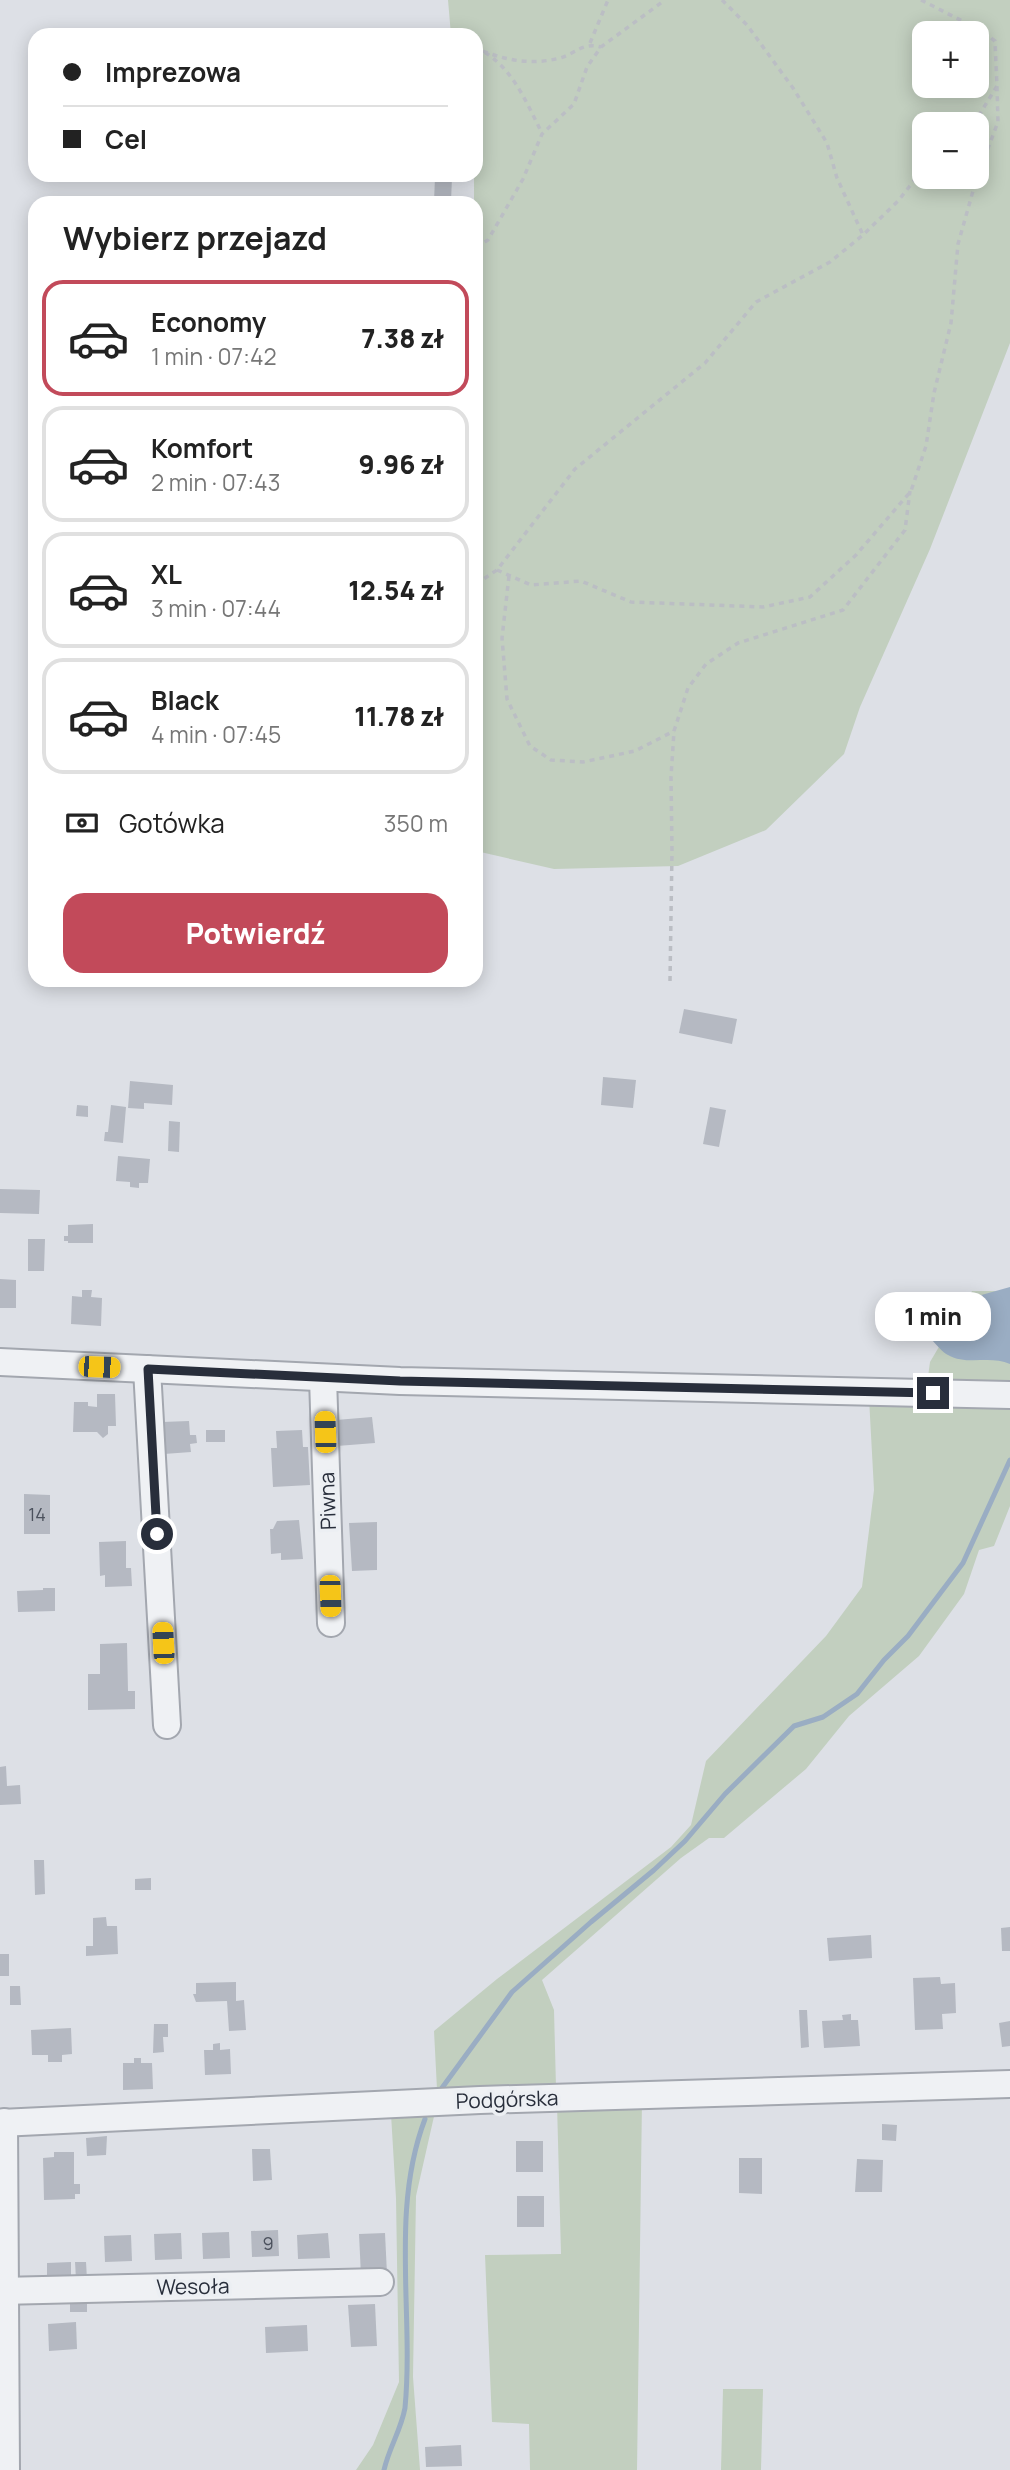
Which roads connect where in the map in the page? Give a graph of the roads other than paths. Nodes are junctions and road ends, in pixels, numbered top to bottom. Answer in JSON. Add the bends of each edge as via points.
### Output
{"nodes":[{"id":1,"x":0,"y":1362,"type":"edge"},
{"id":2,"x":148,"y":1369,"type":"junction"},
{"id":3,"x":323,"y":1378,"type":"junction"},
{"id":4,"x":1010,"y":1395,"type":"edge"},
{"id":5,"x":331,"y":1623,"type":"dead end"},
{"id":6,"x":167,"y":1725,"type":"dead end"},
{"id":7,"x":1010,"y":2084,"type":"edge"},
{"id":8,"x":2,"y":2122,"type":"edge"},
{"id":9,"x":380,"y":2282,"type":"dead end"},
{"id":10,"x":3,"y":2291,"type":"edge"},
{"id":11,"x":4,"y":2454,"type":"edge"}],
"edges":[{"from":1,"to":2,"type":"street"},
{"from":2,"to":3,"type":"street"},
{"from":2,"to":6,"type":"street"},
{"from":3,"to":4,"type":"street"},
{"from":3,"to":5,"type":"street","name":"Piwna"},
{"from":7,"to":8,"type":"street","name":"Podgórska","via":[[494,2099]]},
{"from":8,"to":10,"type":"street"},
{"from":9,"to":10,"type":"street","name":"Wesoła"},
{"from":10,"to":11,"type":"street"}]}
